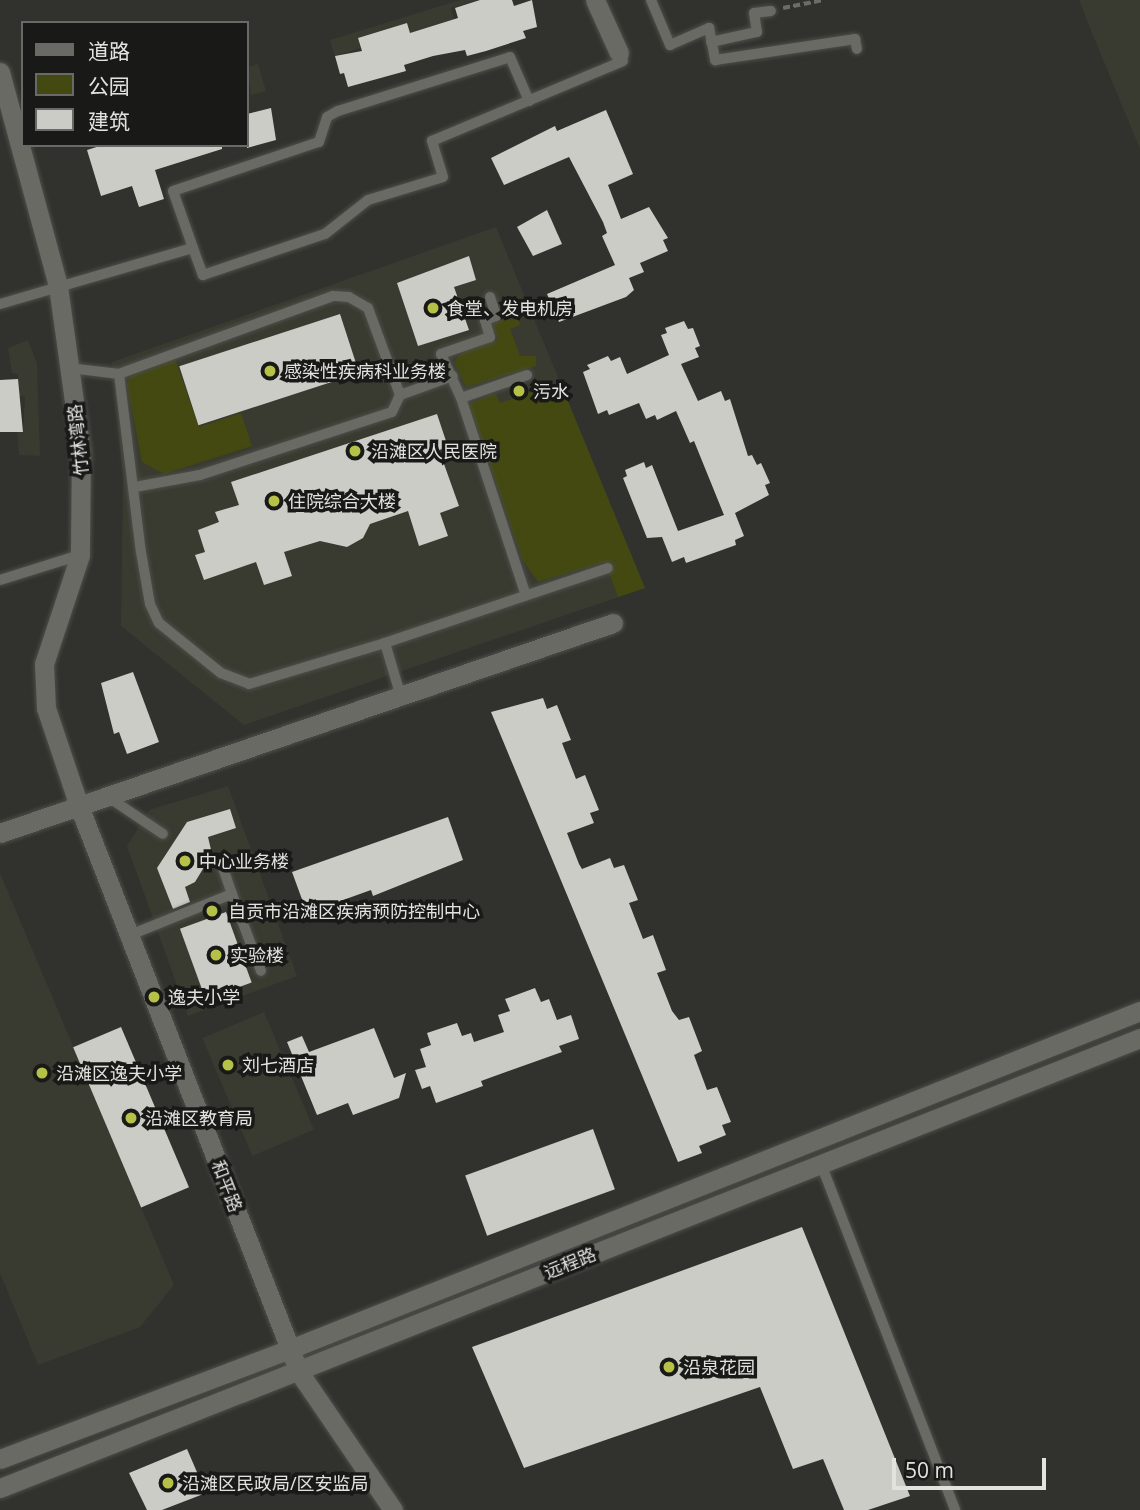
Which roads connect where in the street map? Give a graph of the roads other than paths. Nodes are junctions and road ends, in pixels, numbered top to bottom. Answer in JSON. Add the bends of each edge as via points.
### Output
{"nodes":[{"id":1,"x":595,"y":0,"type":"edge"},
{"id":2,"x":651,"y":0,"type":"edge"},
{"id":3,"x":771,"y":11,"type":"road end"},
{"id":4,"x":712,"y":41,"type":"junction"},
{"id":5,"x":857,"y":49,"type":"dead end"},
{"id":6,"x":621,"y":57,"type":"joint"},
{"id":7,"x":0,"y":72,"type":"edge"},
{"id":8,"x":529,"y":101,"type":"junction"},
{"id":9,"x":193,"y":248,"type":"junction"},
{"id":10,"x":58,"y":286,"type":"junction"},
{"id":11,"x":490,"y":297,"type":"dead end"},
{"id":12,"x":0,"y":304,"type":"edge"},
{"id":13,"x":69,"y":368,"type":"junction"},
{"id":14,"x":120,"y":374,"type":"junction"},
{"id":15,"x":527,"y":375,"type":"dead end"},
{"id":16,"x":453,"y":376,"type":"junction"},
{"id":17,"x":400,"y":395,"type":"junction"},
{"id":18,"x":460,"y":398,"type":"junction"},
{"id":19,"x":135,"y":486,"type":"junction"},
{"id":20,"x":80,"y":555,"type":"junction"},
{"id":21,"x":608,"y":568,"type":"dead end"},
{"id":22,"x":0,"y":580,"type":"edge"},
{"id":23,"x":526,"y":596,"type":"junction"},
{"id":24,"x":613,"y":623,"type":"dead end"},
{"id":25,"x":385,"y":643,"type":"junction"},
{"id":26,"x":401,"y":697,"type":"junction"},
{"id":27,"x":107,"y":797,"type":"junction"},
{"id":28,"x":79,"y":806,"type":"junction"},
{"id":29,"x":0,"y":833,"type":"edge"},
{"id":30,"x":163,"y":834,"type":"dead end"},
{"id":31,"x":222,"y":865,"type":"dead end"},
{"id":32,"x":232,"y":894,"type":"junction"},
{"id":33,"x":130,"y":935,"type":"junction"},
{"id":34,"x":261,"y":971,"type":"dead end"},
{"id":35,"x":1140,"y":1012,"type":"edge"},
{"id":36,"x":1140,"y":1038,"type":"edge"},
{"id":37,"x":821,"y":1164,"type":"junction"},
{"id":38,"x":290,"y":1349,"type":"junction"},
{"id":39,"x":299,"y":1372,"type":"junction"},
{"id":40,"x":0,"y":1459,"type":"edge"},
{"id":41,"x":0,"y":1488,"type":"edge"},
{"id":42,"x":393,"y":1510,"type":"edge"},
{"id":43,"x":955,"y":1510,"type":"edge"}],
"edges":[{"from":1,"to":6,"type":"main road"},
{"from":2,"to":4,"type":"lane","via":[[670,45],[709,28]]},
{"from":3,"to":4,"type":"lane","via":[[754,13],[757,32]]},
{"from":4,"to":5,"type":"lane","via":[[715,60],[855,38]]},
{"from":6,"to":8,"type":"lane"},
{"from":7,"to":10,"type":"main road","name":"竹林湾路"},
{"from":8,"to":9,"type":"lane","via":[[432,141],[443,177],[368,200],[325,234],[203,275]]},
{"from":8,"to":9,"type":"lane","via":[[510,58],[338,111],[327,117],[319,142],[173,191]]},
{"from":9,"to":10,"type":"lane"},
{"from":10,"to":12,"type":"lane"},
{"from":10,"to":13,"type":"main road","name":"竹林湾路"},
{"from":11,"to":16,"type":"lane","via":[[496,316],[485,320],[490,337],[441,354]]},
{"from":13,"to":14,"type":"lane"},
{"from":13,"to":20,"type":"main road","name":"竹林湾路","via":[[81,451]]},
{"from":14,"to":17,"type":"lane","via":[[341,297],[360,302],[374,317]]},
{"from":14,"to":19,"type":"lane"},
{"from":15,"to":18,"type":"lane"},
{"from":16,"to":17,"type":"lane"},
{"from":16,"to":18,"type":"lane"},
{"from":17,"to":19,"type":"lane","via":[[392,412],[200,475]]},
{"from":18,"to":23,"type":"lane"},
{"from":19,"to":25,"type":"lane","via":[[154,615],[221,673],[240,682],[260,682]]},
{"from":20,"to":22,"type":"lane"},
{"from":20,"to":28,"type":"main road","name":"竹林湾路","via":[[44,664],[46,708]]},
{"from":21,"to":23,"type":"lane"},
{"from":23,"to":25,"type":"lane"},
{"from":24,"to":26,"type":"main road"},
{"from":25,"to":26,"type":"lane"},
{"from":26,"to":27,"type":"main road"},
{"from":27,"to":28,"type":"main road"},
{"from":27,"to":30,"type":"lane"},
{"from":28,"to":29,"type":"main road"},
{"from":28,"to":33,"type":"main road","name":"和平路"},
{"from":31,"to":32,"type":"lane"},
{"from":32,"to":33,"type":"lane"},
{"from":32,"to":34,"type":"lane"},
{"from":33,"to":38,"type":"main road","name":"和平路"},
{"from":35,"to":38,"type":"main road","name":"远程路"},
{"from":36,"to":37,"type":"main road","name":"远程路"},
{"from":37,"to":39,"type":"main road","name":"远程路"},
{"from":37,"to":43,"type":"lane"},
{"from":38,"to":39,"type":"main road","name":"和平路"},
{"from":38,"to":40,"type":"main road","name":"远程路"},
{"from":39,"to":41,"type":"main road","name":"远程路"},
{"from":39,"to":42,"type":"main road","name":"和平路"}]}
